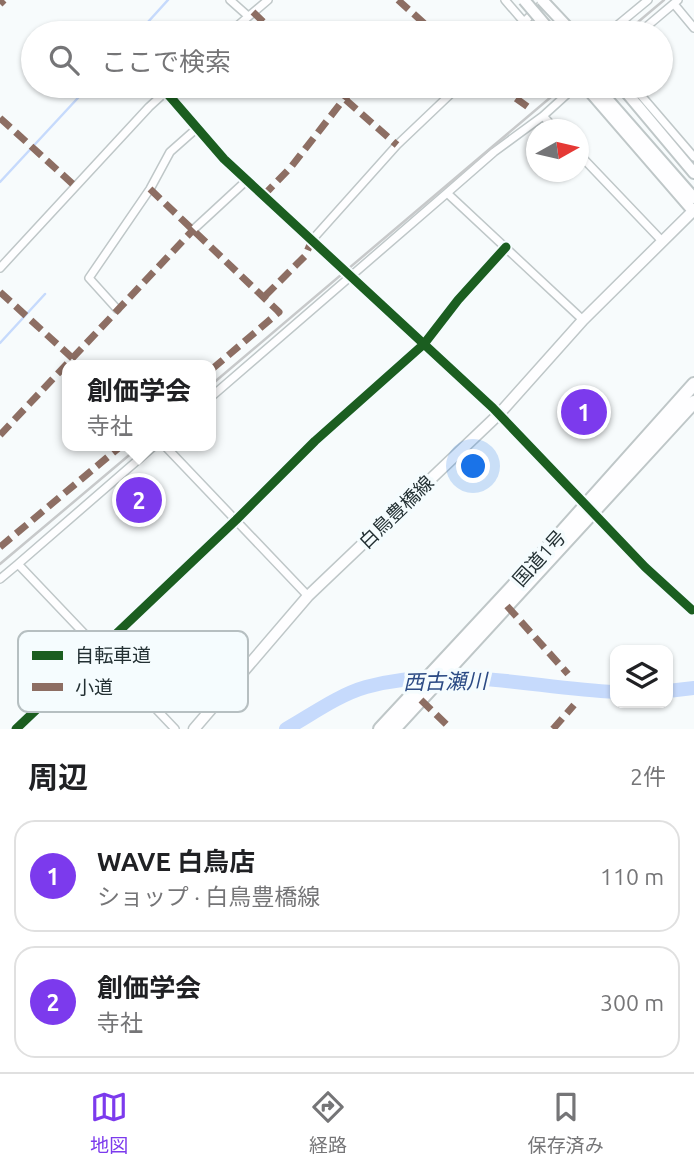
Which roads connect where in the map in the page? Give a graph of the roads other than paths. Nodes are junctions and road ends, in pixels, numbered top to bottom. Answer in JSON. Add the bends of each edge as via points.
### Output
{"nodes":[{"id":1,"x":230,"y":0,"type":"edge"},
{"id":2,"x":268,"y":0,"type":"edge"},
{"id":3,"x":505,"y":0,"type":"edge"},
{"id":4,"x":516,"y":0,"type":"edge"},
{"id":5,"x":524,"y":0,"type":"edge"},
{"id":6,"x":544,"y":0,"type":"edge"},
{"id":7,"x":648,"y":0,"type":"edge"},
{"id":8,"x":676,"y":2,"type":"edge"},
{"id":9,"x":248,"y":16,"type":"junction"},
{"id":10,"x":242,"y":21,"type":"edge"},
{"id":11,"x":523,"y":21,"type":"edge"},
{"id":12,"x":525,"y":21,"type":"edge"},
{"id":13,"x":533,"y":21,"type":"edge"},
{"id":14,"x":542,"y":21,"type":"edge"},
{"id":15,"x":562,"y":21,"type":"edge"},
{"id":16,"x":623,"y":21,"type":"edge"},
{"id":17,"x":653,"y":21,"type":"edge"},
{"id":18,"x":694,"y":28,"type":"edge"},
{"id":19,"x":159,"y":98,"type":"edge"},
{"id":20,"x":175,"y":98,"type":"edge"},
{"id":21,"x":446,"y":98,"type":"edge"},
{"id":22,"x":563,"y":98,"type":"edge"},
{"id":23,"x":594,"y":98,"type":"edge"},
{"id":24,"x":606,"y":98,"type":"edge"},
{"id":25,"x":631,"y":98,"type":"edge"},
{"id":26,"x":643,"y":98,"type":"edge"},
{"id":27,"x":543,"y":116,"type":"junction"},
{"id":28,"x":546,"y":119,"type":"edge"},
{"id":29,"x":197,"y":129,"type":"junction"},
{"id":30,"x":694,"y":157,"type":"edge"},
{"id":31,"x":589,"y":164,"type":"edge"},
{"id":32,"x":694,"y":173,"type":"edge"},
{"id":33,"x":246,"y":181,"type":"junction"},
{"id":34,"x":447,"y":193,"type":"junction"},
{"id":35,"x":694,"y":198,"type":"edge"},
{"id":36,"x":693,"y":211,"type":"edge"},
{"id":37,"x":194,"y":229,"type":"dead end"},
{"id":38,"x":312,"y":240,"type":"junction"},
{"id":39,"x":663,"y":242,"type":"junction"},
{"id":40,"x":506,"y":247,"type":"junction"},
{"id":41,"x":0,"y":268,"type":"edge"},
{"id":42,"x":351,"y":277,"type":"junction"},
{"id":43,"x":117,"y":309,"type":"dead end"},
{"id":44,"x":583,"y":320,"type":"junction"},
{"id":45,"x":424,"y":344,"type":"junction"},
{"id":46,"x":694,"y":384,"type":"edge"},
{"id":47,"x":216,"y":393,"type":"edge"},
{"id":48,"x":694,"y":402,"type":"edge"},
{"id":49,"x":499,"y":414,"type":"junction"},
{"id":50,"x":148,"y":451,"type":"edge"},
{"id":51,"x":170,"y":451,"type":"edge"},
{"id":52,"x":589,"y":509,"type":"junction"},
{"id":53,"x":236,"y":520,"type":"junction"},
{"id":54,"x":18,"y":564,"type":"junction"},
{"id":55,"x":0,"y":579,"type":"edge"},
{"id":56,"x":308,"y":596,"type":"junction"},
{"id":57,"x":691,"y":610,"type":"dead end"},
{"id":58,"x":83,"y":631,"type":"edge"},
{"id":59,"x":119,"y":631,"type":"edge"},
{"id":60,"x":248,"y":666,"type":"edge"},
{"id":61,"x":34,"y":712,"type":"edge"},
{"id":62,"x":160,"y":712,"type":"edge"},
{"id":63,"x":209,"y":712,"type":"edge"},
{"id":64,"x":16,"y":729,"type":"edge"},
{"id":65,"x":176,"y":729,"type":"edge"},
{"id":66,"x":194,"y":729,"type":"edge"},
{"id":67,"x":380,"y":729,"type":"edge"},
{"id":68,"x":394,"y":729,"type":"edge"}],
"edges":[{"from":1,"to":9,"type":"street"},
{"from":2,"to":9,"type":"street"},
{"from":3,"to":11,"type":"street"},
{"from":4,"to":13,"type":"main road"},
{"from":5,"to":14,"type":"main road","bridge":true},
{"from":6,"to":12,"type":"street"},
{"from":6,"to":15,"type":"main road","bridge":true},
{"from":7,"to":16,"type":"street"},
{"from":8,"to":17,"type":"street"},
{"from":8,"to":18,"type":"street"},
{"from":9,"to":10,"type":"street"},
{"from":19,"to":41,"type":"street"},
{"from":20,"to":29,"type":"street"},
{"from":21,"to":38,"type":"street","via":[[397,145]]},
{"from":22,"to":27,"type":"street"},
{"from":23,"to":36,"type":"main road"},
{"from":24,"to":35,"type":"main road"},
{"from":25,"to":32,"type":"main road"},
{"from":26,"to":30,"type":"street"},
{"from":27,"to":28,"type":"street"},
{"from":27,"to":34,"type":"street"},
{"from":29,"to":33,"type":"street"},
{"from":29,"to":43,"type":"street","via":[[170,152],[89,278]]},
{"from":31,"to":39,"type":"street"},
{"from":33,"to":37,"type":"street"},
{"from":33,"to":38,"type":"street"},
{"from":34,"to":40,"type":"street"},
{"from":34,"to":42,"type":"street"},
{"from":36,"to":39,"type":"main road","name":"白鳥豊橋線"},
{"from":38,"to":42,"type":"street"},
{"from":39,"to":44,"type":"main road","name":"白鳥豊橋線"},
{"from":40,"to":44,"type":"street"},
{"from":40,"to":45,"type":"street"},
{"from":42,"to":45,"type":"street"},
{"from":42,"to":47,"type":"street"},
{"from":44,"to":49,"type":"main road","name":"白鳥豊橋線"},
{"from":45,"to":49,"type":"street"},
{"from":45,"to":53,"type":"street","via":[[315,441]]},
{"from":46,"to":52,"type":"highway","name":"国道1号"},
{"from":48,"to":52,"type":"highway","name":"国道1号"},
{"from":49,"to":52,"type":"street"},
{"from":49,"to":56,"type":"main road","name":"白鳥豊橋線"},
{"from":50,"to":54,"type":"street"},
{"from":51,"to":53,"type":"street"},
{"from":52,"to":57,"type":"street"},
{"from":52,"to":67,"type":"highway","name":"国道1号"},
{"from":52,"to":68,"type":"highway","name":"国道1号"},
{"from":53,"to":56,"type":"street"},
{"from":53,"to":59,"type":"street"},
{"from":54,"to":55,"type":"street"},
{"from":54,"to":58,"type":"street"},
{"from":56,"to":60,"type":"main road","name":"白鳥豊橋線"},
{"from":61,"to":64,"type":"street"},
{"from":62,"to":65,"type":"street"},
{"from":63,"to":66,"type":"main road","name":"白鳥豊橋線"}]}
